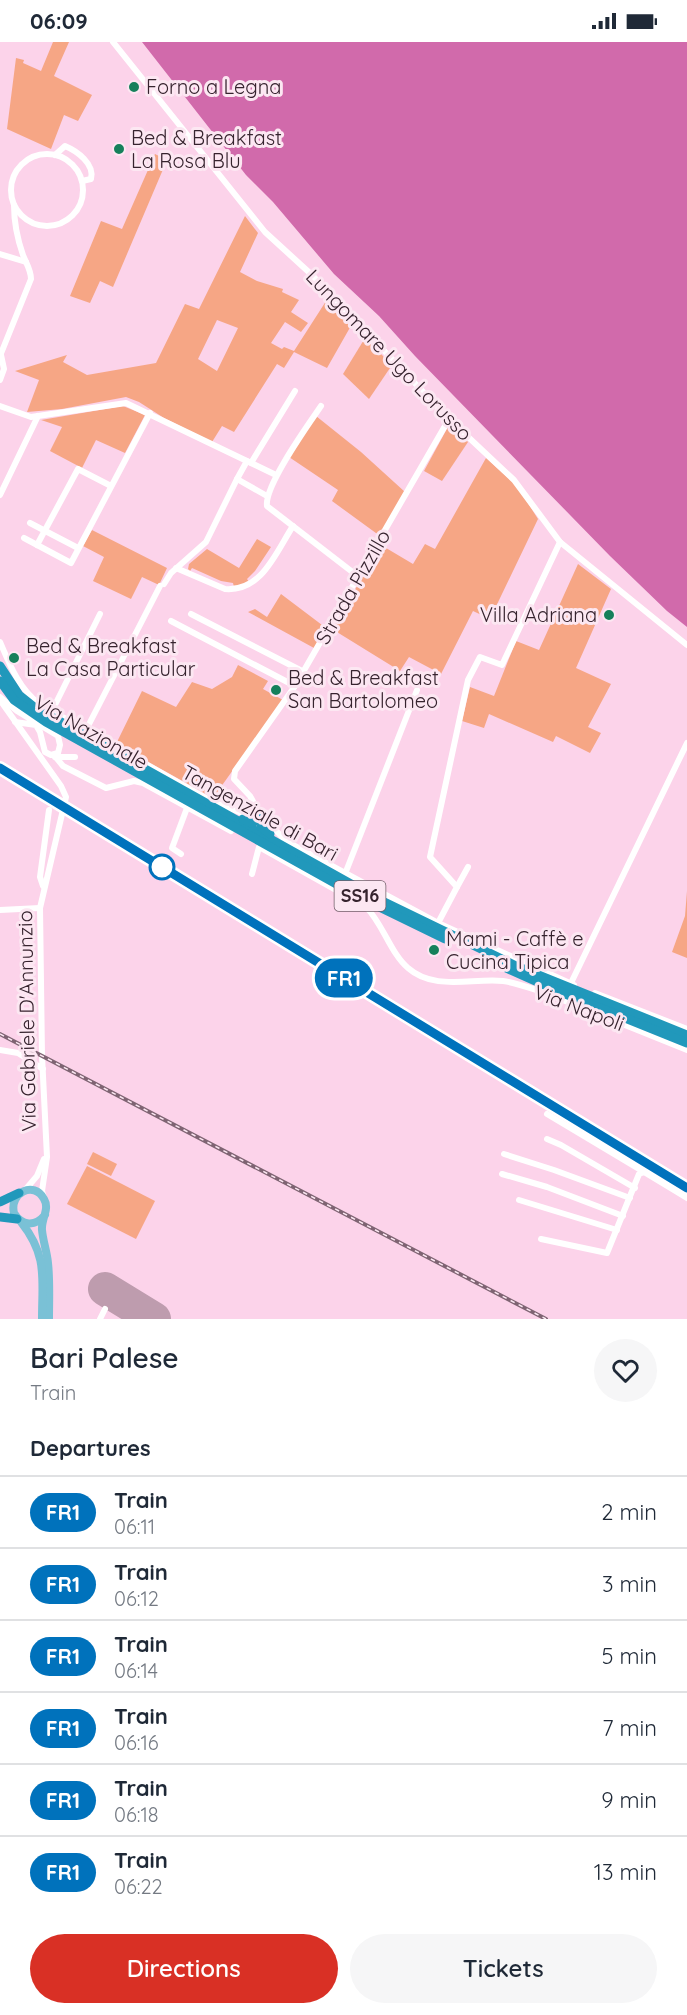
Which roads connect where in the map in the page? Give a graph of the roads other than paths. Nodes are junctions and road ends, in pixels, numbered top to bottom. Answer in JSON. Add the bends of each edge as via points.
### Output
{"nodes":[{"id":1,"x":113,"y":42,"type":"edge"},
{"id":2,"x":56,"y":154,"type":"junction"},
{"id":3,"x":82,"y":181,"type":"junction"},
{"id":4,"x":14,"y":205,"type":"junction"},
{"id":5,"x":0,"y":254,"type":"edge"},
{"id":6,"x":26,"y":262,"type":"junction"},
{"id":7,"x":0,"y":356,"type":"edge"},
{"id":8,"x":0,"y":380,"type":"edge"},
{"id":9,"x":295,"y":392,"type":"dead end"},
{"id":10,"x":0,"y":406,"type":"edge"},
{"id":11,"x":321,"y":406,"type":"dead end"},
{"id":12,"x":150,"y":413,"type":"junction"},
{"id":13,"x":38,"y":416,"type":"junction"},
{"id":14,"x":449,"y":419,"type":"junction"},
{"id":15,"x":249,"y":462,"type":"junction"},
{"id":16,"x":276,"y":475,"type":"junction"},
{"id":17,"x":237,"y":479,"type":"junction"},
{"id":18,"x":111,"y":486,"type":"junction"},
{"id":19,"x":0,"y":495,"type":"edge"},
{"id":20,"x":267,"y":496,"type":"junction"},
{"id":21,"x":30,"y":523,"type":"dead end"},
{"id":22,"x":293,"y":526,"type":"junction"},
{"id":23,"x":45,"y":531,"type":"junction"},
{"id":24,"x":24,"y":538,"type":"dead end"},
{"id":25,"x":560,"y":543,"type":"junction"},
{"id":26,"x":37,"y":545,"type":"junction"},
{"id":27,"x":78,"y":548,"type":"junction"},
{"id":28,"x":176,"y":568,"type":"junction"},
{"id":29,"x":359,"y":578,"type":"junction"},
{"id":30,"x":100,"y":614,"type":"dead end"},
{"id":31,"x":191,"y":614,"type":"dead end"},
{"id":32,"x":171,"y":621,"type":"dead end"},
{"id":33,"x":0,"y":642,"type":"edge"},
{"id":34,"x":687,"y":645,"type":"edge"},
{"id":35,"x":0,"y":666,"type":"edge"},
{"id":36,"x":304,"y":672,"type":"junction"},
{"id":37,"x":0,"y":681,"type":"edge"},
{"id":38,"x":296,"y":686,"type":"junction"},
{"id":39,"x":417,"y":690,"type":"dead end"},
{"id":40,"x":0,"y":699,"type":"edge"},
{"id":41,"x":17,"y":711,"type":"junction"},
{"id":42,"x":52,"y":711,"type":"junction"},
{"id":43,"x":10,"y":714,"type":"junction"},
{"id":44,"x":18,"y":722,"type":"junction"},
{"id":45,"x":30,"y":725,"type":"junction"},
{"id":46,"x":86,"y":730,"type":"junction"},
{"id":47,"x":25,"y":731,"type":"junction"},
{"id":48,"x":28,"y":741,"type":"junction"},
{"id":49,"x":687,"y":743,"type":"edge"},
{"id":50,"x":55,"y":756,"type":"junction"},
{"id":51,"x":75,"y":757,"type":"dead end"},
{"id":52,"x":208,"y":804,"type":"junction"},
{"id":53,"x":188,"y":807,"type":"junction"},
{"id":54,"x":49,"y":810,"type":"dead end"},
{"id":55,"x":260,"y":814,"type":"junction"},
{"id":56,"x":231,"y":831,"type":"dead end"},
{"id":57,"x":277,"y":843,"type":"junction"},
{"id":58,"x":181,"y":854,"type":"dead end"},
{"id":59,"x":468,"y":867,"type":"dead end"},
{"id":60,"x":252,"y":874,"type":"dead end"},
{"id":61,"x":345,"y":874,"type":"junction"},
{"id":62,"x":43,"y":887,"type":"junction"},
{"id":63,"x":457,"y":887,"type":"junction"},
{"id":64,"x":40,"y":908,"type":"junction"},
{"id":65,"x":0,"y":910,"type":"edge"},
{"id":66,"x":438,"y":923,"type":"junction"},
{"id":67,"x":570,"y":983,"type":"junction"},
{"id":68,"x":687,"y":1029,"type":"edge"},
{"id":69,"x":687,"y":1035,"type":"edge"},
{"id":70,"x":687,"y":1043,"type":"edge"},
{"id":71,"x":0,"y":1050,"type":"edge"},
{"id":72,"x":687,"y":1050,"type":"edge"},
{"id":73,"x":43,"y":1069,"type":"junction"},
{"id":74,"x":547,"y":1114,"type":"dead end"},
{"id":75,"x":547,"y":1139,"type":"dead end"},
{"id":76,"x":46,"y":1149,"type":"junction"},
{"id":77,"x":504,"y":1154,"type":"dead end"},
{"id":78,"x":644,"y":1172,"type":"junction"},
{"id":79,"x":502,"y":1174,"type":"dead end"},
{"id":80,"x":634,"y":1188,"type":"junction"},
{"id":81,"x":22,"y":1192,"type":"junction"},
{"id":82,"x":630,"y":1198,"type":"junction"},
{"id":83,"x":687,"y":1198,"type":"edge"},
{"id":84,"x":45,"y":1199,"type":"junction"},
{"id":85,"x":519,"y":1200,"type":"dead end"},
{"id":86,"x":0,"y":1202,"type":"edge"},
{"id":87,"x":45,"y":1215,"type":"junction"},
{"id":88,"x":623,"y":1215,"type":"junction"},
{"id":89,"x":0,"y":1217,"type":"edge"},
{"id":90,"x":19,"y":1220,"type":"junction"},
{"id":91,"x":617,"y":1230,"type":"junction"},
{"id":92,"x":541,"y":1239,"type":"dead end"},
{"id":93,"x":43,"y":1253,"type":"junction"},
{"id":94,"x":105,"y":1309,"type":"dead end"},
{"id":95,"x":42,"y":1319,"type":"edge"},
{"id":96,"x":49,"y":1319,"type":"edge"},
{"id":97,"x":100,"y":1319,"type":"edge"}],
"edges":[{"from":1,"to":14,"type":"street","name":"Lungomare Ugo Lorusso","via":[[265,232],[312,275]]},
{"from":2,"to":3,"type":"street","via":[[72,164]]},
{"from":2,"to":3,"type":"street","via":[[65,146],[80,155],[92,175]]},
{"from":2,"to":4,"type":"street","via":[[35,155],[19,167],[11,185]]},
{"from":3,"to":4,"type":"street","via":[[78,208],[72,216],[54,225],[27,219]]},
{"from":4,"to":6,"type":"street","via":[[14,224]]},
{"from":5,"to":6,"type":"street"},
{"from":6,"to":7,"type":"street","via":[[31,279]]},
{"from":7,"to":8,"type":"street","via":[[4,369]]},
{"from":9,"to":15,"type":"street"},
{"from":10,"to":13,"type":"street","via":[[26,416]]},
{"from":11,"to":16,"type":"street"},
{"from":12,"to":13,"type":"street","via":[[118,403]]},
{"from":12,"to":15,"type":"street"},
{"from":12,"to":18,"type":"street"},
{"from":13,"to":19,"type":"street"},
{"from":14,"to":25,"type":"street","name":"Lungomare Ugo Lorusso","via":[[514,480]]},
{"from":14,"to":29,"type":"street","name":"Strada Pizzillo"},
{"from":15,"to":16,"type":"street"},
{"from":15,"to":17,"type":"street"},
{"from":16,"to":20,"type":"street"},
{"from":17,"to":20,"type":"street"},
{"from":17,"to":28,"type":"street","via":[[206,542]]},
{"from":18,"to":23,"type":"street","via":[[78,469]]},
{"from":18,"to":27,"type":"street"},
{"from":20,"to":22,"type":"street","via":[[267,506]]},
{"from":21,"to":23,"type":"street"},
{"from":22,"to":28,"type":"street","via":[[260,577],[248,586],[225,588]]},
{"from":22,"to":29,"type":"street"},
{"from":23,"to":26,"type":"street"},
{"from":23,"to":27,"type":"street"},
{"from":24,"to":26,"type":"street"},
{"from":25,"to":34,"type":"street","name":"Lungomare Ugo Lorusso"},
{"from":25,"to":63,"type":"street","via":[[502,665],[480,657],[468,680],[430,857]]},
{"from":26,"to":27,"type":"street","via":[[71,563]]},
{"from":28,"to":46,"type":"street","via":[[162,585]]},
{"from":29,"to":36,"type":"street","name":"Strada Pizzillo"},
{"from":30,"to":42,"type":"street"},
{"from":31,"to":36,"type":"street"},
{"from":32,"to":38,"type":"street"},
{"from":33,"to":42,"type":"street","name":"Via Nazionale","via":[[19,684]]},
{"from":35,"to":52,"type":"highway","name":"Tangenziale di Bari","number":"SS16","via":[[19,695],[34,707]]},
{"from":36,"to":38,"type":"street","name":"Strada Pizzillo"},
{"from":37,"to":70,"type":"highway","name":"Tangenziale di Bari","number":"SS16","via":[[14,700],[46,722],[368,901],[553,990]]},
{"from":38,"to":55,"type":"street","name":"Strada Pizzillo","via":[[235,771],[234,779]]},
{"from":39,"to":61,"type":"street"},
{"from":40,"to":41,"type":"street"},
{"from":40,"to":43,"type":"street"},
{"from":41,"to":43,"type":"street"},
{"from":41,"to":44,"type":"street"},
{"from":41,"to":50,"type":"street","via":[[58,736],[60,750]]},
{"from":42,"to":46,"type":"street","name":"Via Nazionale"},
{"from":43,"to":44,"type":"street"},
{"from":44,"to":45,"type":"street"},
{"from":44,"to":47,"type":"street"},
{"from":44,"to":48,"type":"street"},
{"from":45,"to":47,"type":"street"},
{"from":45,"to":50,"type":"street","via":[[39,728],[45,752]]},
{"from":46,"to":55,"type":"street","name":"Via Nazionale","via":[[213,802],[237,812]]},
{"from":47,"to":48,"type":"street"},
{"from":48,"to":62,"type":"street","name":"Via Gabriele D'Annunzio","via":[[61,786],[66,802]]},
{"from":49,"to":67,"type":"street"},
{"from":50,"to":51,"type":"street"},
{"from":50,"to":53,"type":"street","via":[[63,766],[99,786],[143,783]]},
{"from":52,"to":55,"type":"highway","via":[[251,823]]},
{"from":52,"to":57,"type":"highway","name":"Tangenziale di Bari","number":"SS16"},
{"from":53,"to":56,"type":"street"},
{"from":53,"to":58,"type":"street","via":[[172,848]]},
{"from":54,"to":62,"type":"street","via":[[40,878]]},
{"from":55,"to":57,"type":"highway","via":[[262,830]]},
{"from":55,"to":61,"type":"street","via":[[284,839]]},
{"from":57,"to":69,"type":"highway","name":"Tangenziale di Bari","number":"SS16","via":[[376,898],[507,962]]},
{"from":59,"to":63,"type":"street"},
{"from":60,"to":72,"type":"street","name":"Via Napoli","via":[[259,847],[366,907],[403,963],[421,978],[502,981],[527,987]]},
{"from":61,"to":66,"type":"street"},
{"from":62,"to":64,"type":"street","name":"Via Gabriele D'Annunzio"},
{"from":63,"to":66,"type":"street"},
{"from":64,"to":65,"type":"street"},
{"from":64,"to":73,"type":"street","name":"Via Gabriele D'Annunzio"},
{"from":66,"to":67,"type":"street"},
{"from":67,"to":68,"type":"street"},
{"from":71,"to":73,"type":"street","via":[[18,1053]]},
{"from":73,"to":76,"type":"street","name":"Via Gabriele D'Annunzio"},
{"from":74,"to":78,"type":"street"},
{"from":75,"to":80,"type":"street"},
{"from":76,"to":81,"type":"street","via":[[42,1167]]},
{"from":76,"to":84,"type":"street","name":"Via Gabriele D'Annunzio","via":[[42,1191]]},
{"from":77,"to":82,"type":"street"},
{"from":78,"to":80,"type":"street","via":[[639,1174]]},
{"from":78,"to":83,"type":"street"},
{"from":79,"to":88,"type":"street"},
{"from":80,"to":82,"type":"street"},
{"from":81,"to":84,"type":"main road","via":[[36,1191]]},
{"from":81,"to":86,"type":"highway"},
{"from":81,"to":90,"type":"main road","via":[[12,1207]]},
{"from":82,"to":88,"type":"street"},
{"from":84,"to":87,"type":"main road"},
{"from":85,"to":91,"type":"street"},
{"from":87,"to":90,"type":"main road","via":[[37,1223]]},
{"from":87,"to":93,"type":"main road"},
{"from":88,"to":91,"type":"street"},
{"from":89,"to":90,"type":"highway"},
{"from":90,"to":93,"type":"main road"},
{"from":91,"to":92,"type":"street","via":[[604,1254]]},
{"from":93,"to":95,"type":"main road"},
{"from":93,"to":96,"type":"main road"},
{"from":94,"to":97,"type":"street"}]}
